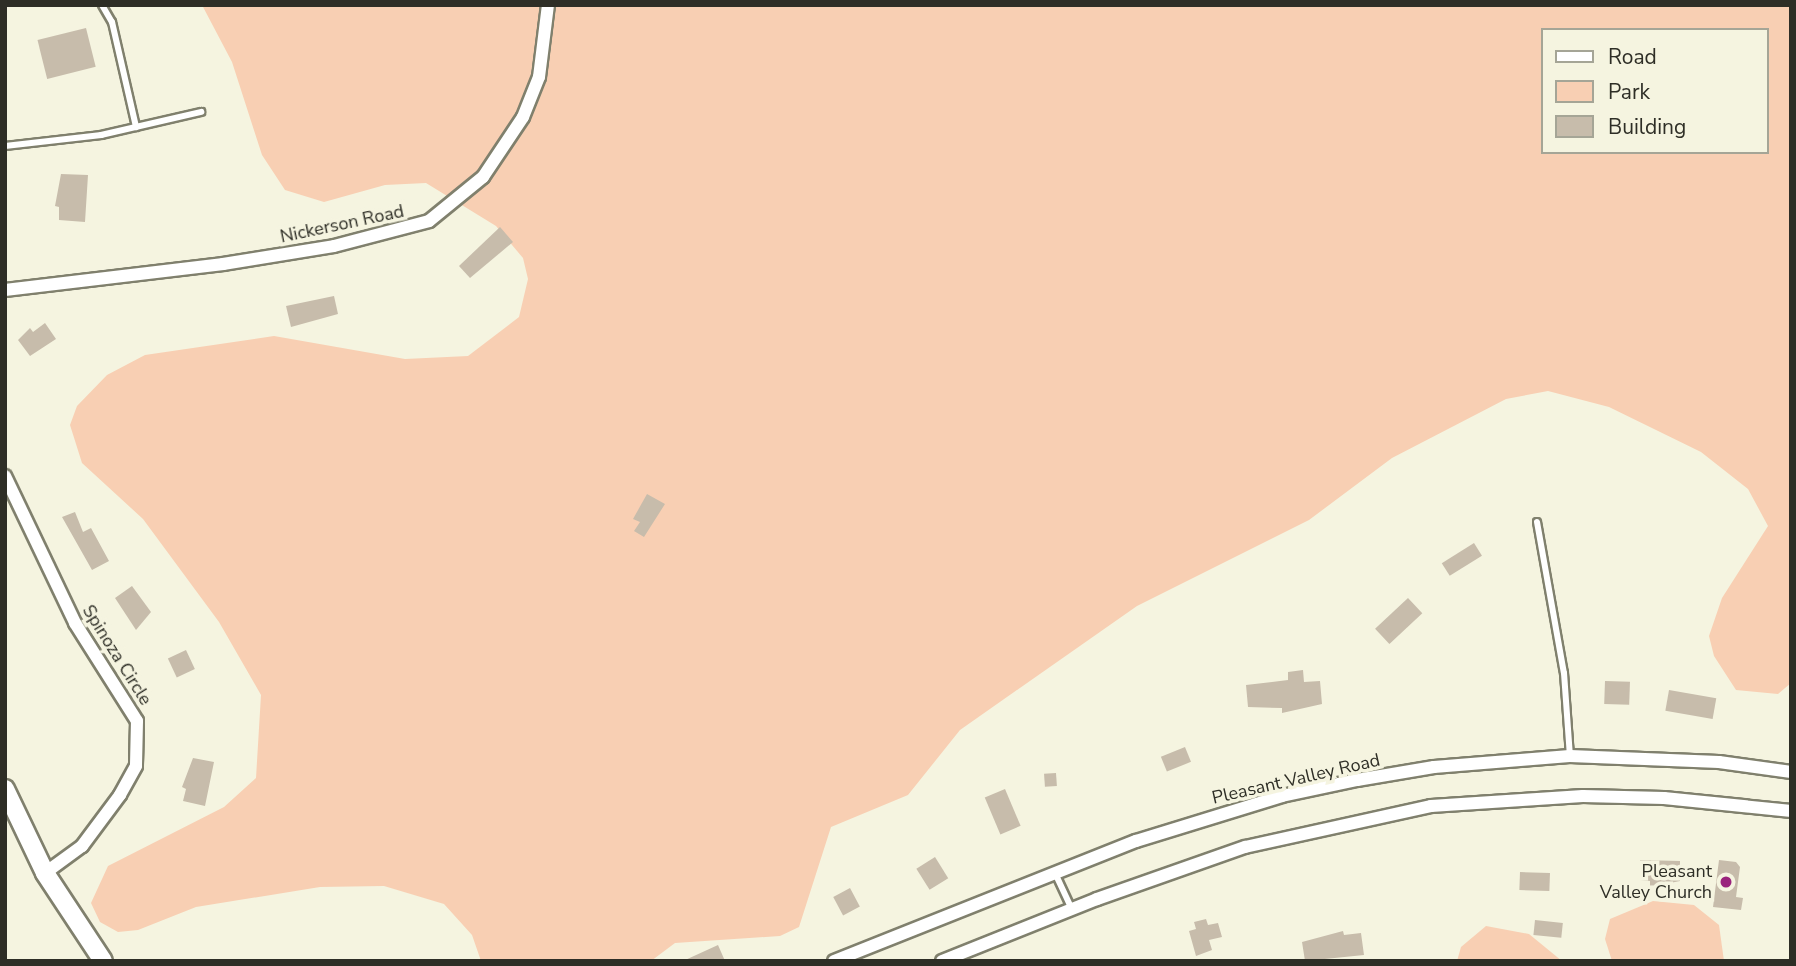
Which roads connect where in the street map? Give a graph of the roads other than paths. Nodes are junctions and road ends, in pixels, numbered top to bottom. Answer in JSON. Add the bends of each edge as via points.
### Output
{"nodes":[{"id":1,"x":102,"y":5,"type":"edge"},
{"id":2,"x":548,"y":5,"type":"edge"},
{"id":3,"x":201,"y":112,"type":"dead end"},
{"id":4,"x":136,"y":127,"type":"junction"},
{"id":5,"x":5,"y":145,"type":"edge"},
{"id":6,"x":5,"y":290,"type":"edge"},
{"id":7,"x":5,"y":476,"type":"edge"},
{"id":8,"x":1537,"y":522,"type":"dead end"},
{"id":9,"x":1570,"y":756,"type":"junction"},
{"id":10,"x":1791,"y":772,"type":"edge"},
{"id":11,"x":5,"y":789,"type":"edge"},
{"id":12,"x":1791,"y":811,"type":"edge"},
{"id":13,"x":45,"y":873,"type":"junction"},
{"id":14,"x":1055,"y":873,"type":"junction"},
{"id":15,"x":1072,"y":909,"type":"junction"},
{"id":16,"x":103,"y":961,"type":"edge"},
{"id":17,"x":834,"y":961,"type":"edge"},
{"id":18,"x":942,"y":961,"type":"edge"}],
"edges":[{"from":1,"to":4,"type":"lane","via":[[112,22]]},
{"from":2,"to":6,"type":"street","name":"Nickerson Road","via":[[539,77],[523,117],[483,177],[429,221],[334,246]]},
{"from":3,"to":4,"type":"lane"},
{"from":4,"to":5,"type":"lane"},
{"from":7,"to":13,"type":"street","name":"Spinoza Circle","via":[[75,623],[137,721],[136,766],[120,795],[82,846]]},
{"from":8,"to":9,"type":"lane","via":[[1564,673]]},
{"from":9,"to":10,"type":"street","name":"Pleasant Valley Road","via":[[1719,762]]},
{"from":9,"to":14,"type":"street","name":"Pleasant Valley Road","via":[[1434,767],[1282,796],[1209,817]]},
{"from":11,"to":13,"type":"street"},
{"from":12,"to":15,"type":"street","via":[[1664,798],[1583,796],[1431,806],[1245,847]]},
{"from":13,"to":16,"type":"street"},
{"from":14,"to":15,"type":"lane"},
{"from":14,"to":17,"type":"street","name":"Pleasant Valley Road"},
{"from":15,"to":18,"type":"street"}]}
